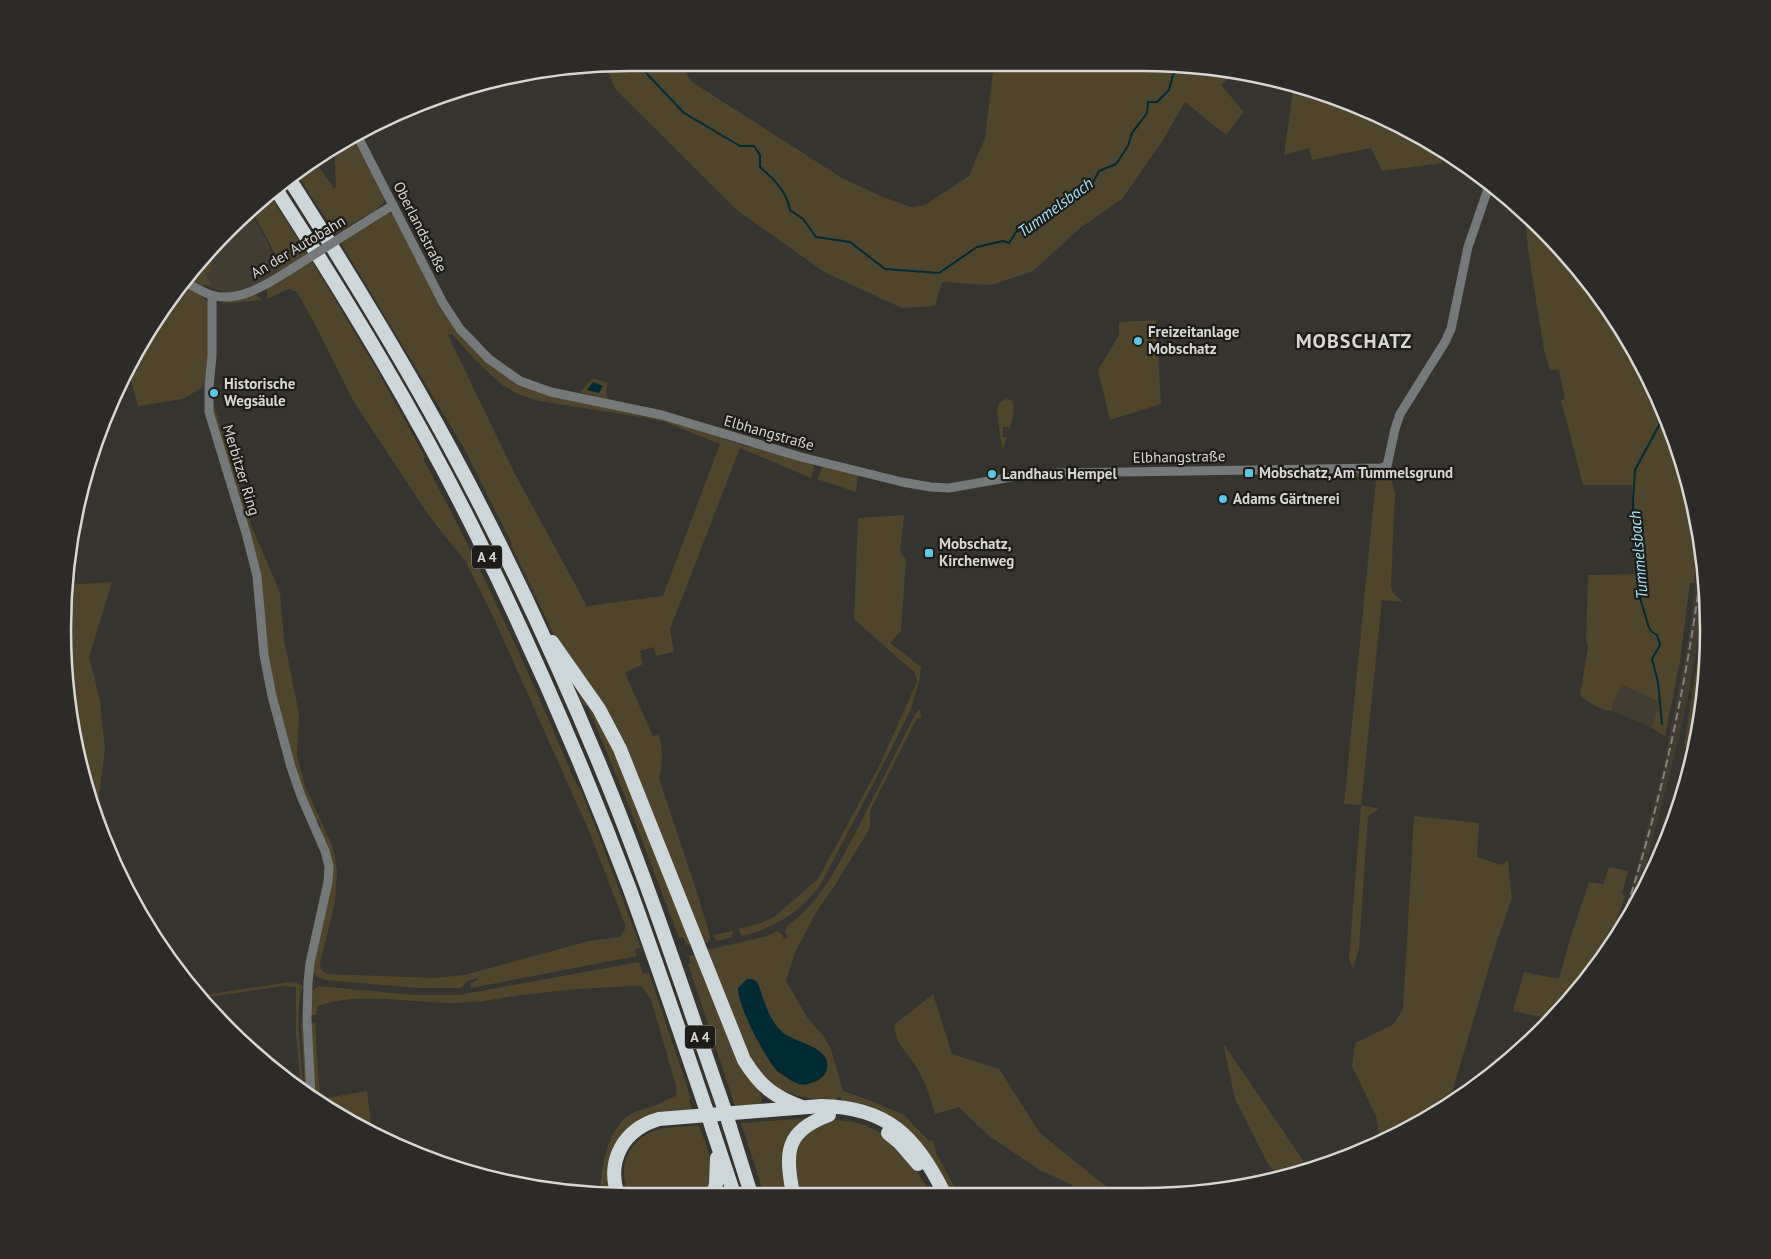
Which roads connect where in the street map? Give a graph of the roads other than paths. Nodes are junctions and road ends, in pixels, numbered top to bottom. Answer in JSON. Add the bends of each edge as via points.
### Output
{"nodes":[{"id":1,"x":360,"y":141,"type":"edge"},
{"id":2,"x":293,"y":185,"type":"edge"},
{"id":3,"x":1487,"y":192,"type":"edge"},
{"id":4,"x":280,"y":195,"type":"edge"},
{"id":5,"x":394,"y":205,"type":"junction"},
{"id":6,"x":191,"y":285,"type":"edge"},
{"id":7,"x":212,"y":296,"type":"junction"},
{"id":8,"x":460,"y":329,"type":"joint"},
{"id":9,"x":534,"y":616,"type":"junction"},
{"id":10,"x":310,"y":1088,"type":"edge"},
{"id":11,"x":802,"y":1107,"type":"junction"},
{"id":12,"x":829,"y":1115,"type":"junction"},
{"id":13,"x":717,"y":1142,"type":"junction"},
{"id":14,"x":615,"y":1188,"type":"edge"},
{"id":15,"x":624,"y":1188,"type":"edge"},
{"id":16,"x":715,"y":1188,"type":"edge"},
{"id":17,"x":732,"y":1188,"type":"edge"},
{"id":18,"x":749,"y":1188,"type":"edge"},
{"id":19,"x":792,"y":1188,"type":"edge"},
{"id":20,"x":933,"y":1188,"type":"edge"},
{"id":21,"x":941,"y":1188,"type":"edge"}],
"edges":[{"from":1,"to":5,"type":"street","name":"Oberlandstraße"},
{"from":2,"to":9,"type":"highway","number":"A 4","via":[[419,392]]},
{"from":3,"to":8,"type":"street","name":"Elbhangstraße","via":[[1468,247],[1451,329],[1400,414],[1387,466],[1381,468],[1048,473],[949,488],[931,487],[801,457],[662,415],[538,388],[520,381],[500,367]]},
{"from":4,"to":13,"type":"highway","number":"A 4","bridge":true,"via":[[405,400],[512,609],[612,843]]},
{"from":5,"to":7,"type":"street","name":"An der Autobahn","bridge":true,"via":[[273,280],[240,295]]},
{"from":5,"to":8,"type":"street","name":"Oberlandstraße","via":[[443,303]]},
{"from":6,"to":7,"type":"street"},
{"from":7,"to":10,"type":"street","name":"Merbitzer Ring","via":[[209,412],[257,576],[264,655],[272,696],[293,774],[326,851],[328,866],[328,882],[308,982],[306,1019]]},
{"from":9,"to":11,"type":"highway","via":[[614,736],[744,1060],[753,1076],[777,1097]]},
{"from":9,"to":18,"type":"highway","number":"A 4","bridge":true,"via":[[599,765],[641,872],[676,966]]},
{"from":11,"to":14,"type":"highway","via":[[659,1119],[646,1124],[628,1136],[617,1153]]},
{"from":11,"to":21,"type":"highway","via":[[840,1106],[879,1117],[910,1140]]},
{"from":12,"to":15,"type":"highway","via":[[667,1125],[648,1131],[632,1142],[624,1157],[621,1177]]},
{"from":12,"to":19,"type":"highway","via":[[804,1127],[796,1136],[789,1158]]},
{"from":12,"to":20,"type":"highway","via":[[855,1118],[892,1135],[916,1162]]},
{"from":13,"to":16,"type":"highway","via":[[718,1175]]},
{"from":13,"to":17,"type":"highway","number":"A 4"}]}
